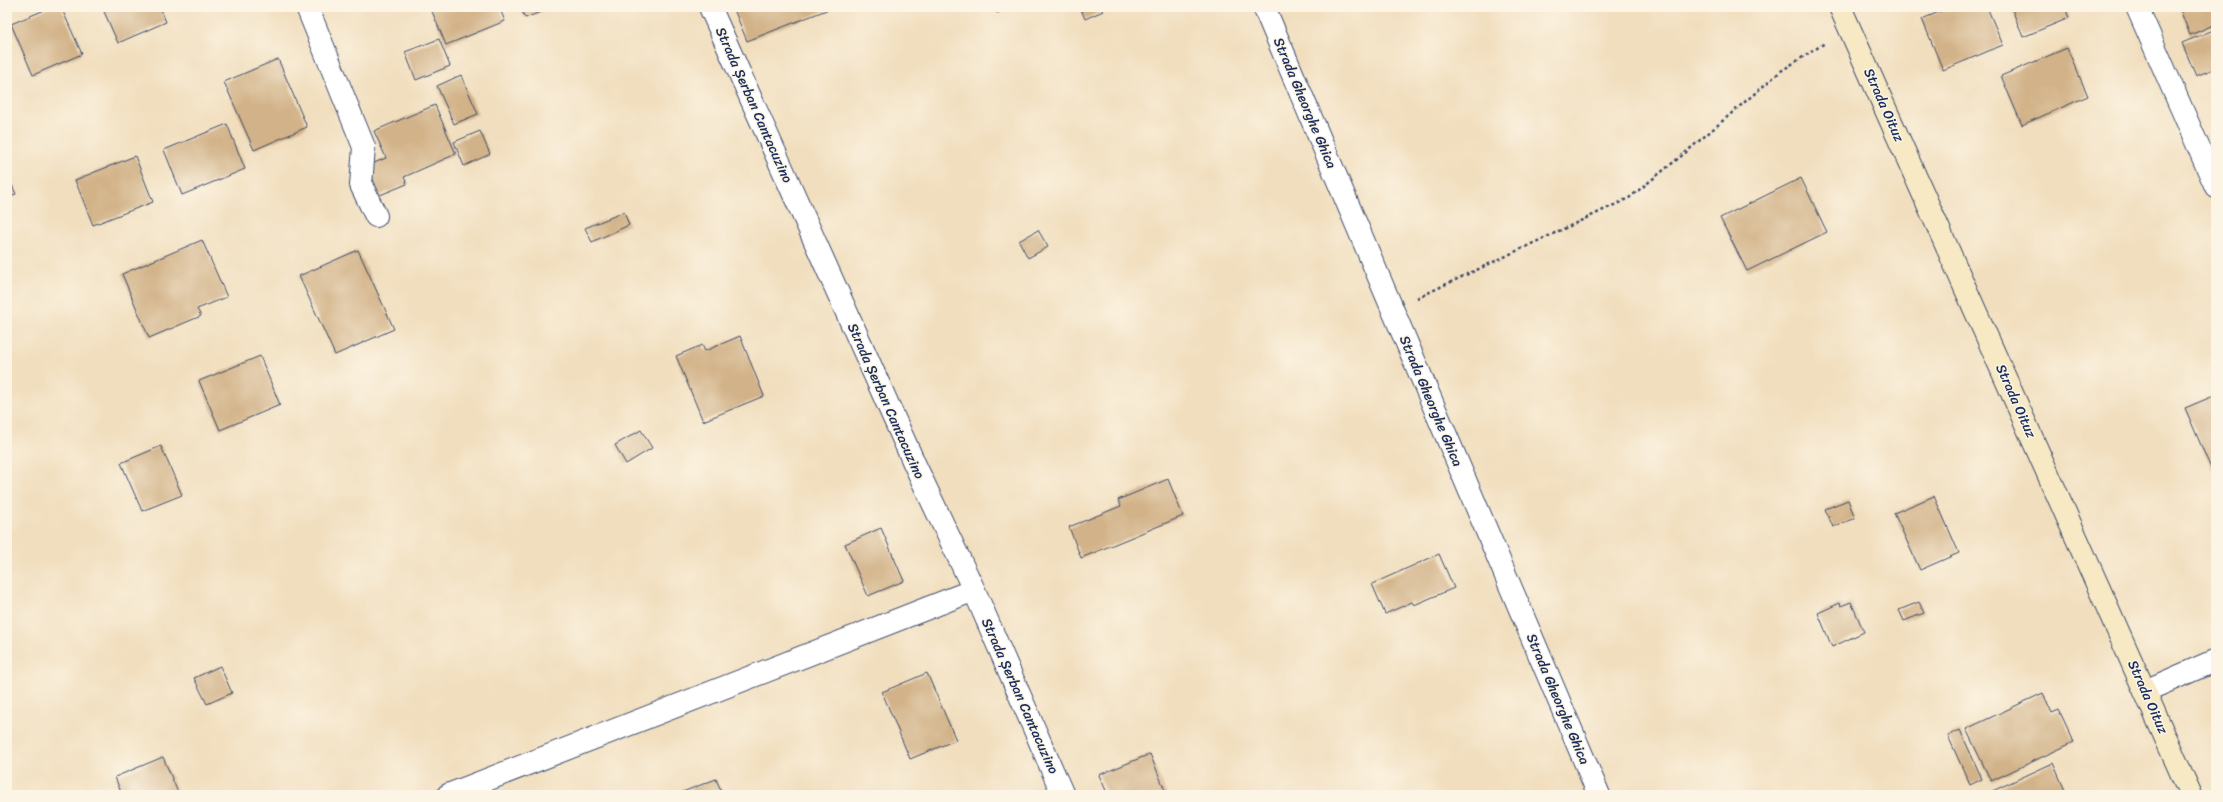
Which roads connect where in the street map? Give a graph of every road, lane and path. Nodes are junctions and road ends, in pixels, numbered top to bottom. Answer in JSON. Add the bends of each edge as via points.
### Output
{"nodes":[{"id":1,"x":307,"y":7,"type":"edge"},
{"id":2,"x":710,"y":7,"type":"edge"},
{"id":3,"x":1264,"y":7,"type":"edge"},
{"id":4,"x":1840,"y":7,"type":"edge"},
{"id":5,"x":2137,"y":7,"type":"edge"},
{"id":6,"x":1850,"y":29,"type":"junction"},
{"id":7,"x":2216,"y":187,"type":"edge"},
{"id":8,"x":376,"y":216,"type":"dead end"},
{"id":9,"x":1393,"y":310,"type":"junction"},
{"id":10,"x":974,"y":590,"type":"junction"},
{"id":11,"x":2216,"y":660,"type":"edge"},
{"id":12,"x":2145,"y":691,"type":"junction"},
{"id":13,"x":448,"y":795,"type":"edge"},
{"id":14,"x":1063,"y":795,"type":"edge"},
{"id":15,"x":1599,"y":795,"type":"edge"},
{"id":16,"x":2190,"y":795,"type":"edge"}],
"edges":[{"from":1,"to":8,"type":"street","via":[[364,147],[361,185]]},
{"from":2,"to":10,"type":"street","name":"Strada Șerban Cantacuzino","via":[[914,465]]},
{"from":3,"to":9,"type":"street","name":"Strada Gheorghe Ghica"},
{"from":4,"to":6,"type":"main road","name":"Strada Oituz"},
{"from":5,"to":7,"type":"street"},
{"from":6,"to":9,"type":"path","via":[[1781,70],[1629,198]]},
{"from":6,"to":12,"type":"main road","name":"Strada Oituz"},
{"from":9,"to":15,"type":"street","name":"Strada Gheorghe Ghica"},
{"from":10,"to":13,"type":"street"},
{"from":10,"to":14,"type":"street","name":"Strada Șerban Cantacuzino"},
{"from":11,"to":12,"type":"street"},
{"from":12,"to":16,"type":"main road","name":"Strada Oituz"}]}
